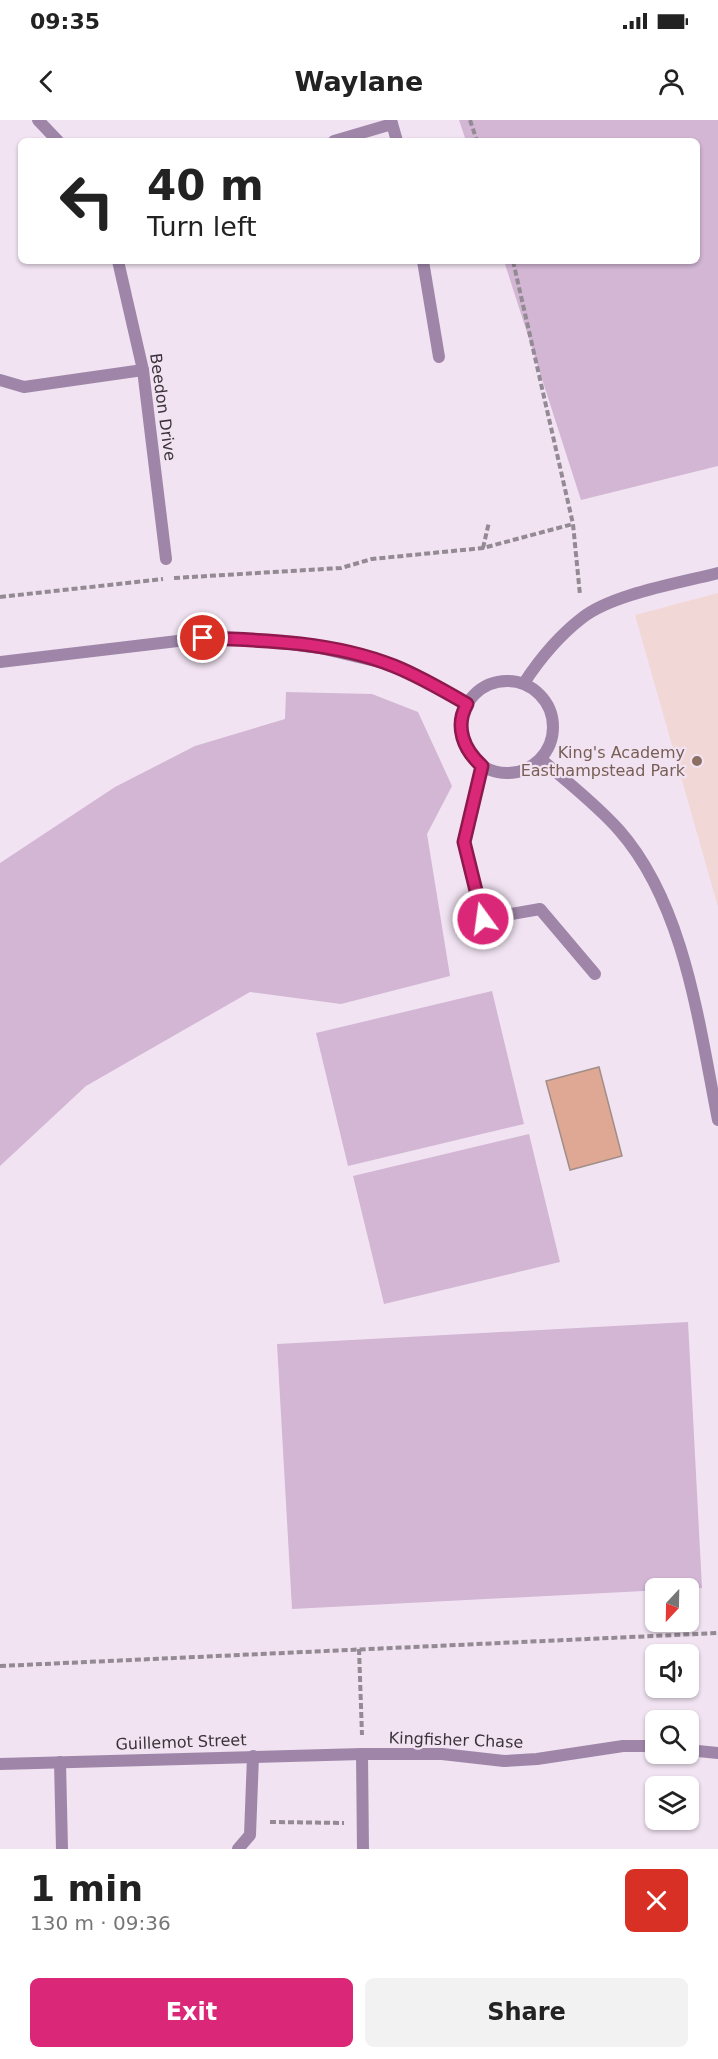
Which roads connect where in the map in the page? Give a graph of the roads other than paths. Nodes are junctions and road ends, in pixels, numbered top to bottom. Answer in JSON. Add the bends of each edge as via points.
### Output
{"nodes":[{"id":1,"x":38,"y":120,"type":"edge"},
{"id":2,"x":392,"y":122,"type":"edge"},
{"id":3,"x":55,"y":138,"type":"edge"},
{"id":4,"x":343,"y":138,"type":"edge"},
{"id":5,"x":397,"y":138,"type":"edge"},
{"id":6,"x":119,"y":264,"type":"edge"},
{"id":7,"x":424,"y":264,"type":"edge"},
{"id":8,"x":439,"y":357,"type":"dead end"},
{"id":9,"x":143,"y":370,"type":"junction"},
{"id":10,"x":0,"y":380,"type":"edge"},
{"id":11,"x":166,"y":559,"type":"dead end"},
{"id":12,"x":718,"y":573,"type":"edge"},
{"id":13,"x":0,"y":662,"type":"edge"},
{"id":14,"x":524,"y":683,"type":"junction"},
{"id":15,"x":467,"y":704,"type":"junction"},
{"id":16,"x":541,"y":759,"type":"junction"},
{"id":17,"x":482,"y":766,"type":"junction"},
{"id":18,"x":596,"y":974,"type":"dead end"},
{"id":19,"x":718,"y":1120,"type":"edge"},
{"id":20,"x":645,"y":1746,"type":"edge"},
{"id":21,"x":699,"y":1750,"type":"edge"},
{"id":22,"x":718,"y":1753,"type":"edge"},
{"id":23,"x":362,"y":1754,"type":"junction"},
{"id":24,"x":252,"y":1756,"type":"junction"},
{"id":25,"x":60,"y":1762,"type":"junction"},
{"id":26,"x":0,"y":1764,"type":"edge"},
{"id":27,"x":62,"y":1849,"type":"edge"},
{"id":28,"x":238,"y":1849,"type":"edge"},
{"id":29,"x":363,"y":1849,"type":"edge"}],
"edges":[{"from":1,"to":3,"type":"street"},
{"from":2,"to":4,"type":"street"},
{"from":2,"to":5,"type":"street"},
{"from":6,"to":9,"type":"street","name":"Beedon Drive"},
{"from":7,"to":8,"type":"street"},
{"from":9,"to":10,"type":"street","via":[[24,387]]},
{"from":9,"to":11,"type":"street","name":"Beedon Drive"},
{"from":12,"to":14,"type":"street","via":[[600,607],[582,618],[537,663]]},
{"from":13,"to":15,"type":"street","via":[[203,638],[267,640],[392,665]]},
{"from":14,"to":15,"type":"street","via":[[494,682],[479,690]]},
{"from":14,"to":16,"type":"street","via":[[539,693],[554,722],[549,747]]},
{"from":15,"to":17,"type":"street","via":[[461,723],[462,739],[470,755]]},
{"from":16,"to":17,"type":"street","via":[[513,773]]},
{"from":16,"to":19,"type":"street","via":[[618,830],[642,861],[668,910],[693,1000]]},
{"from":17,"to":18,"type":"street","via":[[464,842],[483,919],[540,909]]},
{"from":20,"to":23,"type":"street","name":"Kingfisher Chase","via":[[504,1761],[442,1754]]},
{"from":21,"to":22,"type":"street"},
{"from":23,"to":24,"type":"street","name":"Guillemot Street"},
{"from":23,"to":29,"type":"street"},
{"from":24,"to":25,"type":"street","name":"Guillemot Street"},
{"from":24,"to":28,"type":"street","via":[[250,1835]]},
{"from":25,"to":26,"type":"street","name":"Guillemot Street"},
{"from":25,"to":27,"type":"street"}]}
